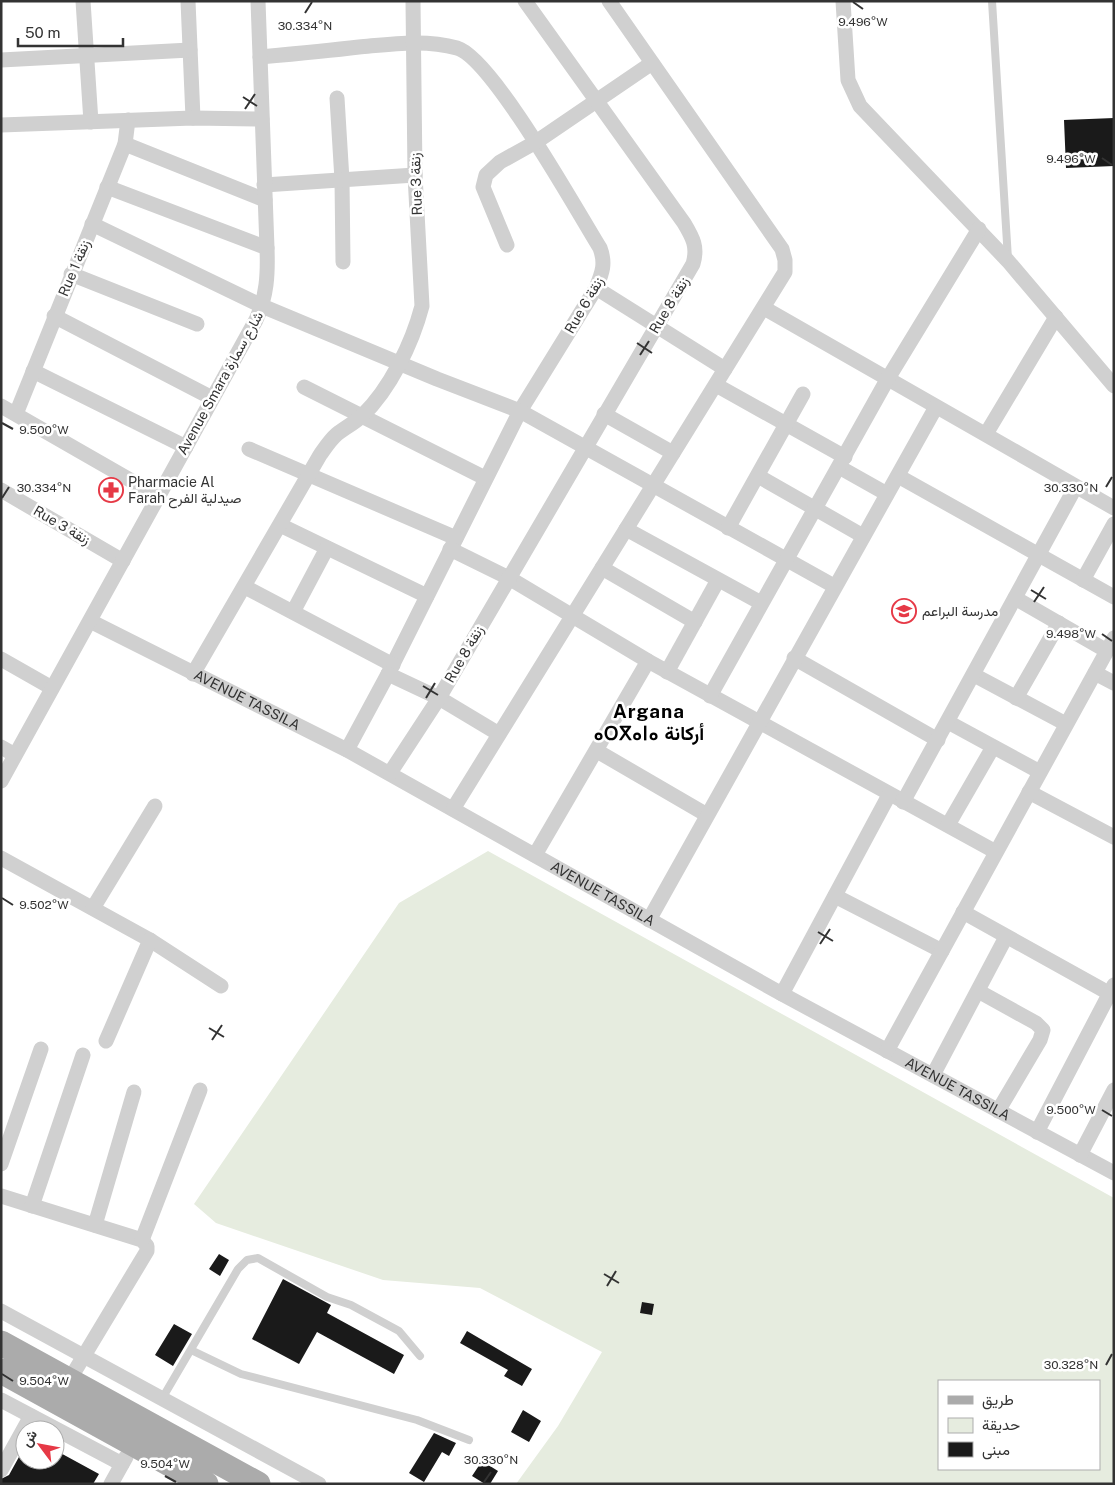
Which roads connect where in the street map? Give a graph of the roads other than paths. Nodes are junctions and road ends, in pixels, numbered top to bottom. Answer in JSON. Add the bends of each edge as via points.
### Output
{"nodes":[{"id":1,"x":84,"y":1,"type":"edge"},
{"id":2,"x":188,"y":1,"type":"edge"},
{"id":3,"x":258,"y":1,"type":"edge"},
{"id":4,"x":413,"y":1,"type":"edge"},
{"id":5,"x":525,"y":1,"type":"edge"},
{"id":6,"x":609,"y":1,"type":"edge"},
{"id":7,"x":844,"y":1,"type":"edge"},
{"id":8,"x":992,"y":1,"type":"edge"},
{"id":9,"x":414,"y":42,"type":"junction"},
{"id":10,"x":190,"y":50,"type":"junction"},
{"id":11,"x":88,"y":54,"type":"junction"},
{"id":12,"x":260,"y":57,"type":"junction"},
{"id":13,"x":1,"y":60,"type":"edge"},
{"id":14,"x":652,"y":63,"type":"junction"},
{"id":15,"x":337,"y":98,"type":"dead end"},
{"id":16,"x":596,"y":101,"type":"junction"},
{"id":17,"x":193,"y":118,"type":"junction"},
{"id":18,"x":262,"y":119,"type":"junction"},
{"id":19,"x":128,"y":120,"type":"junction"},
{"id":20,"x":91,"y":122,"type":"junction"},
{"id":21,"x":1,"y":125,"type":"edge"},
{"id":22,"x":536,"y":142,"type":"junction"},
{"id":23,"x":125,"y":144,"type":"junction"},
{"id":24,"x":415,"y":175,"type":"junction"},
{"id":25,"x":342,"y":180,"type":"junction"},
{"id":26,"x":264,"y":185,"type":"junction"},
{"id":27,"x":107,"y":187,"type":"junction"},
{"id":28,"x":265,"y":200,"type":"junction"},
{"id":29,"x":92,"y":224,"type":"junction"},
{"id":30,"x":979,"y":229,"type":"junction"},
{"id":31,"x":507,"y":244,"type":"dead end"},
{"id":32,"x":267,"y":248,"type":"junction"},
{"id":33,"x":1008,"y":261,"type":"junction"},
{"id":34,"x":343,"y":262,"type":"dead end"},
{"id":35,"x":71,"y":274,"type":"junction"},
{"id":36,"x":596,"y":288,"type":"junction"},
{"id":37,"x":262,"y":306,"type":"junction"},
{"id":38,"x":764,"y":308,"type":"junction"},
{"id":39,"x":54,"y":316,"type":"junction"},
{"id":40,"x":1056,"y":317,"type":"junction"},
{"id":41,"x":197,"y":324,"type":"dead end"},
{"id":42,"x":656,"y":326,"type":"junction"},
{"id":43,"x":400,"y":362,"type":"junction"},
{"id":44,"x":725,"y":369,"type":"junction"},
{"id":45,"x":33,"y":371,"type":"junction"},
{"id":46,"x":888,"y":380,"type":"junction"},
{"id":47,"x":716,"y":384,"type":"junction"},
{"id":48,"x":1114,"y":386,"type":"edge"},
{"id":49,"x":304,"y":387,"type":"dead end"},
{"id":50,"x":803,"y":394,"type":"dead end"},
{"id":51,"x":212,"y":398,"type":"junction"},
{"id":52,"x":1,"y":406,"type":"edge"},
{"id":53,"x":936,"y":407,"type":"junction"},
{"id":54,"x":520,"y":411,"type":"junction"},
{"id":55,"x":16,"y":414,"type":"junction"},
{"id":56,"x":604,"y":414,"type":"junction"},
{"id":57,"x":362,"y":416,"type":"junction"},
{"id":58,"x":785,"y":425,"type":"junction"},
{"id":59,"x":986,"y":434,"type":"junction"},
{"id":60,"x":186,"y":447,"type":"junction"},
{"id":61,"x":584,"y":447,"type":"junction"},
{"id":62,"x":249,"y":449,"type":"dead end"},
{"id":63,"x":673,"y":453,"type":"junction"},
{"id":64,"x":842,"y":462,"type":"junction"},
{"id":65,"x":309,"y":474,"type":"junction"},
{"id":66,"x":758,"y":476,"type":"junction"},
{"id":67,"x":898,"y":476,"type":"junction"},
{"id":68,"x":485,"y":478,"type":"junction"},
{"id":69,"x":653,"y":485,"type":"junction"},
{"id":70,"x":1075,"y":488,"type":"junction"},
{"id":71,"x":1,"y":490,"type":"edge"},
{"id":72,"x":888,"y":494,"type":"junction"},
{"id":73,"x":158,"y":496,"type":"junction"},
{"id":74,"x":815,"y":508,"type":"junction"},
{"id":75,"x":1114,"y":508,"type":"edge"},
{"id":76,"x":1114,"y":524,"type":"edge"},
{"id":77,"x":280,"y":525,"type":"junction"},
{"id":78,"x":728,"y":528,"type":"junction"},
{"id":79,"x":626,"y":529,"type":"junction"},
{"id":80,"x":863,"y":536,"type":"junction"},
{"id":81,"x":453,"y":544,"type":"junction"},
{"id":82,"x":327,"y":548,"type":"junction"},
{"id":83,"x":1038,"y":555,"type":"junction"},
{"id":84,"x":786,"y":558,"type":"junction"},
{"id":85,"x":123,"y":561,"type":"junction"},
{"id":86,"x":602,"y":568,"type":"junction"},
{"id":87,"x":509,"y":578,"type":"junction"},
{"id":88,"x":718,"y":580,"type":"junction"},
{"id":89,"x":1083,"y":580,"type":"junction"},
{"id":90,"x":834,"y":586,"type":"junction"},
{"id":91,"x":245,"y":587,"type":"junction"},
{"id":92,"x":427,"y":596,"type":"junction"},
{"id":93,"x":1114,"y":596,"type":"edge"},
{"id":94,"x":1015,"y":598,"type":"junction"},
{"id":95,"x":761,"y":603,"type":"junction"},
{"id":96,"x":292,"y":612,"type":"junction"},
{"id":97,"x":572,"y":616,"type":"junction"},
{"id":98,"x":90,"y":621,"type":"junction"},
{"id":99,"x":695,"y":622,"type":"junction"},
{"id":100,"x":1058,"y":623,"type":"junction"},
{"id":101,"x":1110,"y":645,"type":"edge"},
{"id":102,"x":794,"y":658,"type":"junction"},
{"id":103,"x":1,"y":659,"type":"edge"},
{"id":104,"x":648,"y":661,"type":"junction"},
{"id":105,"x":390,"y":670,"type":"junction"},
{"id":106,"x":667,"y":672,"type":"junction"},
{"id":107,"x":1095,"y":673,"type":"junction"},
{"id":108,"x":193,"y":674,"type":"junction"},
{"id":109,"x":974,"y":674,"type":"junction"},
{"id":110,"x":1114,"y":683,"type":"edge"},
{"id":111,"x":52,"y":688,"type":"junction"},
{"id":112,"x":710,"y":696,"type":"junction"},
{"id":113,"x":439,"y":698,"type":"junction"},
{"id":114,"x":1016,"y":698,"type":"junction"},
{"id":115,"x":758,"y":722,"type":"junction"},
{"id":116,"x":948,"y":722,"type":"junction"},
{"id":117,"x":1066,"y":724,"type":"junction"},
{"id":118,"x":499,"y":734,"type":"junction"},
{"id":119,"x":938,"y":740,"type":"junction"},
{"id":120,"x":1,"y":747,"type":"edge"},
{"id":121,"x":993,"y":747,"type":"junction"},
{"id":122,"x":347,"y":750,"type":"junction"},
{"id":123,"x":597,"y":751,"type":"junction"},
{"id":124,"x":15,"y":755,"type":"junction"},
{"id":125,"x":1040,"y":772,"type":"junction"},
{"id":126,"x":390,"y":773,"type":"junction"},
{"id":127,"x":1,"y":781,"type":"edge"},
{"id":128,"x":1029,"y":792,"type":"junction"},
{"id":129,"x":889,"y":795,"type":"junction"},
{"id":130,"x":904,"y":802,"type":"junction"},
{"id":131,"x":155,"y":806,"type":"dead end"},
{"id":132,"x":453,"y":809,"type":"junction"},
{"id":133,"x":708,"y":815,"type":"junction"},
{"id":134,"x":948,"y":825,"type":"junction"},
{"id":135,"x":1114,"y":837,"type":"edge"},
{"id":136,"x":996,"y":852,"type":"junction"},
{"id":137,"x":535,"y":855,"type":"junction"},
{"id":138,"x":1,"y":858,"type":"edge"},
{"id":139,"x":835,"y":896,"type":"junction"},
{"id":140,"x":93,"y":908,"type":"junction"},
{"id":141,"x":963,"y":912,"type":"junction"},
{"id":142,"x":649,"y":920,"type":"junction"},
{"id":143,"x":1006,"y":937,"type":"junction"},
{"id":144,"x":150,"y":940,"type":"junction"},
{"id":145,"x":942,"y":951,"type":"junction"},
{"id":146,"x":221,"y":986,"type":"dead end"},
{"id":147,"x":978,"y":991,"type":"junction"},
{"id":148,"x":1112,"y":992,"type":"edge"},
{"id":149,"x":782,"y":994,"type":"junction"},
{"id":150,"x":106,"y":1041,"type":"dead end"},
{"id":151,"x":41,"y":1049,"type":"dead end"},
{"id":152,"x":887,"y":1052,"type":"junction"},
{"id":153,"x":83,"y":1055,"type":"dead end"},
{"id":154,"x":932,"y":1075,"type":"junction"},
{"id":155,"x":200,"y":1090,"type":"dead end"},
{"id":156,"x":1114,"y":1090,"type":"edge"},
{"id":157,"x":134,"y":1092,"type":"dead end"},
{"id":158,"x":998,"y":1111,"type":"junction"},
{"id":159,"x":1038,"y":1132,"type":"junction"},
{"id":160,"x":1080,"y":1155,"type":"junction"},
{"id":161,"x":1,"y":1164,"type":"edge"},
{"id":162,"x":1114,"y":1173,"type":"edge"},
{"id":163,"x":1,"y":1196,"type":"edge"},
{"id":164,"x":32,"y":1206,"type":"junction"},
{"id":165,"x":95,"y":1225,"type":"junction"},
{"id":166,"x":142,"y":1240,"type":"junction"},
{"id":167,"x":1,"y":1311,"type":"edge"},
{"id":168,"x":1,"y":1343,"type":"edge"},
{"id":169,"x":190,"y":1350,"type":"junction"},
{"id":170,"x":84,"y":1354,"type":"junction"},
{"id":171,"x":420,"y":1356,"type":"dead end"},
{"id":172,"x":1,"y":1371,"type":"edge"},
{"id":173,"x":70,"y":1380,"type":"junction"},
{"id":174,"x":163,"y":1398,"type":"junction"},
{"id":175,"x":1,"y":1400,"type":"edge"},
{"id":176,"x":32,"y":1416,"type":"junction"},
{"id":177,"x":469,"y":1440,"type":"dead end"},
{"id":178,"x":128,"y":1454,"type":"junction"},
{"id":179,"x":1,"y":1470,"type":"edge"},
{"id":180,"x":111,"y":1484,"type":"edge"},
{"id":181,"x":206,"y":1484,"type":"edge"},
{"id":182,"x":258,"y":1484,"type":"edge"},
{"id":183,"x":319,"y":1484,"type":"edge"}],
"edges":[{"from":1,"to":11,"type":"street"},
{"from":2,"to":10,"type":"street"},
{"from":3,"to":12,"type":"street","name":"Avenue Smara شارع سمارة"},
{"from":4,"to":9,"type":"street","name":"Rue 3 زنقة"},
{"from":5,"to":16,"type":"street","name":"Rue 8 زنقة"},
{"from":6,"to":14,"type":"street"},
{"from":7,"to":30,"type":"street","via":[[846,64],[853,94],[867,114]]},
{"from":8,"to":33,"type":"lane"},
{"from":9,"to":12,"type":"street","name":"Rue 6 زنقة"},
{"from":9,"to":22,"type":"street","name":"Rue 6 زنقة","via":[[458,49],[470,55]]},
{"from":9,"to":24,"type":"street","name":"Rue 3 زنقة"},
{"from":10,"to":11,"type":"street"},
{"from":10,"to":17,"type":"street"},
{"from":11,"to":13,"type":"street"},
{"from":11,"to":20,"type":"street"},
{"from":12,"to":18,"type":"street","name":"Avenue Smara شارع سمارة"},
{"from":14,"to":16,"type":"street"},
{"from":14,"to":38,"type":"street","via":[[784,254],[785,272]]},
{"from":15,"to":25,"type":"street"},
{"from":16,"to":22,"type":"street"},
{"from":16,"to":42,"type":"street","name":"Rue 8 زنقة","via":[[694,239],[696,252],[693,264]]},
{"from":17,"to":18,"type":"street"},
{"from":17,"to":19,"type":"street"},
{"from":18,"to":26,"type":"street","name":"Avenue Smara شارع سمارة"},
{"from":19,"to":20,"type":"street"},
{"from":19,"to":23,"type":"street","name":"Rue 1 زنقة"},
{"from":20,"to":21,"type":"street"},
{"from":22,"to":31,"type":"street","via":[[500,162],[486,175],[483,187]]},
{"from":22,"to":36,"type":"street","name":"Rue 6 زنقة","via":[[600,248],[604,269]]},
{"from":23,"to":27,"type":"street","name":"Rue 1 زنقة"},
{"from":23,"to":28,"type":"street"},
{"from":24,"to":25,"type":"street"},
{"from":24,"to":43,"type":"street","name":"Rue 3 زنقة","via":[[422,306]]},
{"from":25,"to":26,"type":"street"},
{"from":25,"to":34,"type":"street"},
{"from":26,"to":28,"type":"street","name":"Avenue Smara شارع سمارة"},
{"from":27,"to":29,"type":"street","name":"Rue 1 زنقة"},
{"from":27,"to":32,"type":"street"},
{"from":28,"to":32,"type":"street","name":"Avenue Smara شارع سمارة"},
{"from":29,"to":35,"type":"street","name":"Rue 1 زنقة"},
{"from":29,"to":37,"type":"street"},
{"from":30,"to":33,"type":"street"},
{"from":30,"to":46,"type":"street"},
{"from":32,"to":37,"type":"street","name":"Avenue Smara شارع سمارة","via":[[268,280]]},
{"from":33,"to":40,"type":"street"},
{"from":35,"to":39,"type":"street","name":"Rue 1 زنقة"},
{"from":35,"to":41,"type":"street"},
{"from":36,"to":42,"type":"street"},
{"from":36,"to":54,"type":"street","name":"Rue 6 زنقة"},
{"from":37,"to":43,"type":"street"},
{"from":37,"to":51,"type":"street","name":"Avenue Smara شارع سمارة"},
{"from":38,"to":44,"type":"street"},
{"from":38,"to":46,"type":"street"},
{"from":39,"to":45,"type":"street","name":"Rue 1 زنقة"},
{"from":39,"to":51,"type":"street"},
{"from":40,"to":48,"type":"street"},
{"from":40,"to":59,"type":"street"},
{"from":42,"to":44,"type":"street"},
{"from":42,"to":56,"type":"street","name":"Rue 8 زنقة"},
{"from":43,"to":54,"type":"street"},
{"from":43,"to":57,"type":"street","name":"Rue 3 زنقة"},
{"from":44,"to":47,"type":"street"},
{"from":45,"to":55,"type":"street","name":"Rue 1 زنقة"},
{"from":45,"to":60,"type":"street"},
{"from":46,"to":53,"type":"street"},
{"from":46,"to":64,"type":"street"},
{"from":47,"to":58,"type":"street"},
{"from":47,"to":63,"type":"street"},
{"from":49,"to":57,"type":"street"},
{"from":50,"to":58,"type":"street"},
{"from":51,"to":60,"type":"street","name":"Avenue Smara شارع سمارة"},
{"from":52,"to":55,"type":"street"},
{"from":53,"to":59,"type":"street"},
{"from":53,"to":67,"type":"street"},
{"from":54,"to":61,"type":"street"},
{"from":54,"to":68,"type":"street","name":"Rue 6 زنقة"},
{"from":55,"to":73,"type":"street"},
{"from":56,"to":61,"type":"street","name":"Rue 8 زنقة"},
{"from":56,"to":63,"type":"street"},
{"from":57,"to":65,"type":"street","name":"Rue 3 زنقة","via":[[328,443]]},
{"from":57,"to":68,"type":"street"},
{"from":58,"to":64,"type":"street"},
{"from":58,"to":66,"type":"street"},
{"from":59,"to":70,"type":"street"},
{"from":60,"to":73,"type":"street","name":"Avenue Smara شارع سمارة"},
{"from":61,"to":69,"type":"street"},
{"from":61,"to":87,"type":"street","name":"Rue 8 زنقة"},
{"from":62,"to":65,"type":"street"},
{"from":63,"to":69,"type":"street"},
{"from":64,"to":72,"type":"street"},
{"from":64,"to":74,"type":"street"},
{"from":65,"to":77,"type":"street","name":"Rue 3 زنقة"},
{"from":65,"to":81,"type":"street"},
{"from":66,"to":74,"type":"street"},
{"from":66,"to":78,"type":"street"},
{"from":67,"to":72,"type":"street"},
{"from":67,"to":83,"type":"street"},
{"from":68,"to":81,"type":"street","name":"Rue 6 زنقة"},
{"from":69,"to":78,"type":"street"},
{"from":69,"to":79,"type":"street"},
{"from":70,"to":75,"type":"street"},
{"from":70,"to":83,"type":"street"},
{"from":71,"to":85,"type":"street","name":"Rue 3 زنقة"},
{"from":72,"to":80,"type":"street"},
{"from":73,"to":85,"type":"street","name":"Avenue Smara شارع سمارة"},
{"from":74,"to":80,"type":"street"},
{"from":74,"to":84,"type":"street"},
{"from":76,"to":89,"type":"street"},
{"from":77,"to":82,"type":"street"},
{"from":77,"to":91,"type":"street","name":"Rue 3 زنقة"},
{"from":78,"to":84,"type":"street"},
{"from":79,"to":86,"type":"street"},
{"from":79,"to":88,"type":"street"},
{"from":80,"to":90,"type":"street"},
{"from":81,"to":87,"type":"street"},
{"from":81,"to":92,"type":"street","name":"Rue 6 زنقة"},
{"from":82,"to":92,"type":"street"},
{"from":82,"to":96,"type":"street"},
{"from":83,"to":89,"type":"street"},
{"from":83,"to":94,"type":"street"},
{"from":84,"to":90,"type":"street"},
{"from":84,"to":95,"type":"street"},
{"from":85,"to":98,"type":"street","name":"Avenue Smara شارع سمارة"},
{"from":86,"to":97,"type":"street"},
{"from":86,"to":99,"type":"street"},
{"from":87,"to":97,"type":"street"},
{"from":87,"to":113,"type":"street","name":"Rue 8 زنقة"},
{"from":88,"to":95,"type":"street"},
{"from":88,"to":99,"type":"street"},
{"from":89,"to":93,"type":"street"},
{"from":90,"to":102,"type":"street"},
{"from":91,"to":96,"type":"street"},
{"from":91,"to":108,"type":"street","name":"Rue 3 زنقة"},
{"from":92,"to":105,"type":"street","name":"Rue 6 زنقة"},
{"from":94,"to":100,"type":"street"},
{"from":94,"to":109,"type":"street"},
{"from":95,"to":112,"type":"street"},
{"from":96,"to":105,"type":"street"},
{"from":97,"to":104,"type":"street"},
{"from":97,"to":118,"type":"street"},
{"from":98,"to":108,"type":"street","name":"AVENUE TASSILA"},
{"from":98,"to":111,"type":"street","name":"Avenue Smara شارع سمارة"},
{"from":99,"to":106,"type":"street"},
{"from":100,"to":101,"type":"street"},
{"from":100,"to":114,"type":"street"},
{"from":101,"to":107,"type":"street"},
{"from":102,"to":115,"type":"street"},
{"from":102,"to":119,"type":"street"},
{"from":103,"to":111,"type":"street"},
{"from":104,"to":106,"type":"street"},
{"from":104,"to":123,"type":"street"},
{"from":105,"to":113,"type":"street"},
{"from":105,"to":122,"type":"street","name":"Rue 6 زنقة"},
{"from":106,"to":112,"type":"street"},
{"from":107,"to":110,"type":"street"},
{"from":107,"to":117,"type":"street"},
{"from":108,"to":122,"type":"street","name":"AVENUE TASSILA"},
{"from":109,"to":114,"type":"street"},
{"from":109,"to":116,"type":"street"},
{"from":111,"to":124,"type":"street","name":"Avenue Smara شارع سمارة"},
{"from":112,"to":115,"type":"street"},
{"from":113,"to":118,"type":"street"},
{"from":113,"to":126,"type":"street","name":"Rue 8 زنقة"},
{"from":114,"to":117,"type":"street"},
{"from":115,"to":129,"type":"street"},
{"from":115,"to":133,"type":"street"},
{"from":116,"to":119,"type":"street"},
{"from":116,"to":121,"type":"street"},
{"from":117,"to":125,"type":"street"},
{"from":118,"to":132,"type":"street"},
{"from":119,"to":130,"type":"street"},
{"from":120,"to":124,"type":"street"},
{"from":121,"to":125,"type":"street"},
{"from":121,"to":134,"type":"street"},
{"from":122,"to":126,"type":"street","name":"AVENUE TASSILA"},
{"from":123,"to":133,"type":"street"},
{"from":123,"to":137,"type":"street"},
{"from":124,"to":127,"type":"street","name":"Avenue Smara شارع سمارة"},
{"from":125,"to":128,"type":"street"},
{"from":126,"to":132,"type":"street","name":"AVENUE TASSILA"},
{"from":128,"to":135,"type":"street"},
{"from":128,"to":136,"type":"street"},
{"from":129,"to":130,"type":"street"},
{"from":129,"to":139,"type":"street"},
{"from":130,"to":134,"type":"street"},
{"from":131,"to":140,"type":"street"},
{"from":132,"to":137,"type":"street","name":"AVENUE TASSILA"},
{"from":133,"to":142,"type":"street"},
{"from":134,"to":136,"type":"street"},
{"from":136,"to":141,"type":"street"},
{"from":137,"to":142,"type":"street","name":"AVENUE TASSILA"},
{"from":138,"to":140,"type":"street"},
{"from":139,"to":145,"type":"street"},
{"from":139,"to":149,"type":"street"},
{"from":140,"to":144,"type":"street"},
{"from":141,"to":143,"type":"street"},
{"from":141,"to":145,"type":"street"},
{"from":142,"to":149,"type":"street","name":"AVENUE TASSILA"},
{"from":143,"to":147,"type":"street"},
{"from":143,"to":148,"type":"street"},
{"from":144,"to":146,"type":"street"},
{"from":144,"to":150,"type":"street"},
{"from":145,"to":152,"type":"street"},
{"from":147,"to":154,"type":"street"},
{"from":147,"to":158,"type":"street","via":[[1043,1030]]},
{"from":148,"to":159,"type":"street"},
{"from":149,"to":152,"type":"street","name":"AVENUE TASSILA"},
{"from":151,"to":161,"type":"street"},
{"from":152,"to":154,"type":"street","name":"AVENUE TASSILA"},
{"from":153,"to":164,"type":"street"},
{"from":154,"to":158,"type":"street","name":"AVENUE TASSILA"},
{"from":155,"to":166,"type":"street"},
{"from":156,"to":160,"type":"street"},
{"from":157,"to":165,"type":"street"},
{"from":158,"to":159,"type":"street","name":"AVENUE TASSILA"},
{"from":159,"to":160,"type":"street","name":"AVENUE TASSILA"},
{"from":160,"to":162,"type":"street","name":"AVENUE TASSILA"},
{"from":163,"to":164,"type":"street"},
{"from":164,"to":165,"type":"street"},
{"from":165,"to":166,"type":"street"},
{"from":166,"to":170,"type":"street","via":[[148,1251]]},
{"from":167,"to":170,"type":"street"},
{"from":168,"to":173,"type":"main road"},
{"from":169,"to":171,"type":"lane","via":[[238,1269],[247,1260],[258,1258],[327,1297],[351,1305],[399,1331]]},
{"from":169,"to":174,"type":"lane"},
{"from":169,"to":177,"type":"lane","via":[[242,1374],[417,1420]]},
{"from":170,"to":173,"type":"street"},
{"from":170,"to":174,"type":"street"},
{"from":172,"to":178,"type":"main road"},
{"from":173,"to":182,"type":"main road"},
{"from":174,"to":183,"type":"street"},
{"from":175,"to":176,"type":"street"},
{"from":176,"to":178,"type":"street"},
{"from":176,"to":179,"type":"street"},
{"from":178,"to":180,"type":"street"},
{"from":178,"to":181,"type":"main road"}]}
